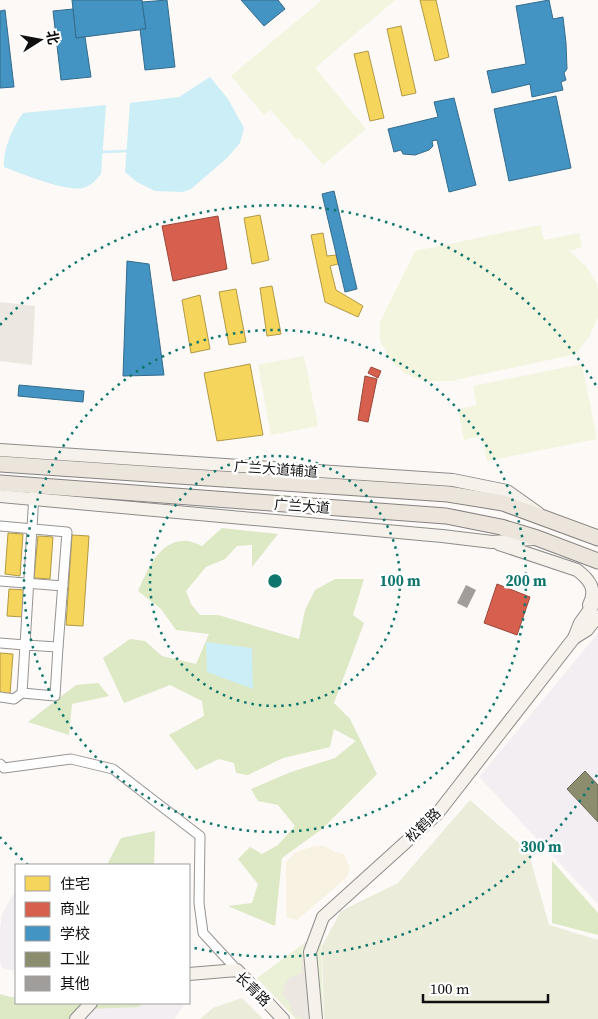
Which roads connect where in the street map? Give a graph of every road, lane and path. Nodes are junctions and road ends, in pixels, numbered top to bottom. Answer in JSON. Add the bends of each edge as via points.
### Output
{"nodes":[{"id":1,"x":0,"y":450,"type":"edge"},
{"id":2,"x":0,"y":464,"type":"edge"},
{"id":3,"x":0,"y":483,"type":"edge"},
{"id":4,"x":34,"y":492,"type":"junction"},
{"id":5,"x":0,"y":496,"type":"edge"},
{"id":6,"x":542,"y":516,"type":"junction"},
{"id":7,"x":0,"y":526,"type":"edge"},
{"id":8,"x":570,"y":527,"type":"junction"},
{"id":9,"x":598,"y":528,"type":"edge"},
{"id":10,"x":32,"y":529,"type":"junction"},
{"id":11,"x":598,"y":538,"type":"edge"},
{"id":12,"x":529,"y":539,"type":"junction"},
{"id":13,"x":492,"y":542,"type":"junction"},
{"id":14,"x":598,"y":561,"type":"edge"},
{"id":15,"x":0,"y":581,"type":"edge"},
{"id":16,"x":29,"y":584,"type":"junction"},
{"id":17,"x":63,"y":586,"type":"junction"},
{"id":18,"x":595,"y":598,"type":"edge"},
{"id":19,"x":598,"y":616,"type":"edge"},
{"id":20,"x":574,"y":638,"type":"junction"},
{"id":21,"x":0,"y":643,"type":"edge"},
{"id":22,"x":25,"y":645,"type":"junction"},
{"id":23,"x":58,"y":647,"type":"junction"},
{"id":24,"x":22,"y":693,"type":"junction"},
{"id":25,"x":0,"y":697,"type":"edge"},
{"id":26,"x":0,"y":764,"type":"edge"},
{"id":27,"x":237,"y":970,"type":"junction"},
{"id":28,"x":190,"y":974,"type":"edge"},
{"id":29,"x":90,"y":1004,"type":"edge"},
{"id":30,"x":76,"y":1019,"type":"edge"},
{"id":31,"x":283,"y":1019,"type":"edge"},
{"id":32,"x":316,"y":1019,"type":"edge"}],
"edges":[{"from":1,"to":6,"type":"main road","name":"广兰大道辅道","via":[[453,480],[507,491]]},
{"from":2,"to":6,"type":"main road","name":"广兰大道","via":[[448,494],[503,503]]},
{"from":3,"to":4,"type":"main road","name":"广兰大道"},
{"from":4,"to":5,"type":"main road"},
{"from":4,"to":10,"type":"street"},
{"from":4,"to":12,"type":"main road","name":"广兰大道","via":[[446,516],[501,527]]},
{"from":4,"to":13,"type":"main road"},
{"from":6,"to":8,"type":"main road","name":"广兰大道"},
{"from":7,"to":10,"type":"street"},
{"from":8,"to":9,"type":"main road"},
{"from":8,"to":11,"type":"main road","name":"广兰大道"},
{"from":10,"to":16,"type":"street"},
{"from":10,"to":17,"type":"street","via":[[67,532]]},
{"from":12,"to":13,"type":"main road"},
{"from":12,"to":14,"type":"main road","name":"广兰大道"},
{"from":12,"to":18,"type":"main road","via":[[580,561],[594,579]]},
{"from":13,"to":18,"type":"main road","via":[[576,570],[591,584]]},
{"from":15,"to":16,"type":"street"},
{"from":16,"to":17,"type":"street"},
{"from":16,"to":22,"type":"street"},
{"from":17,"to":23,"type":"street"},
{"from":18,"to":20,"type":"main road","name":"松鹤路"},
{"from":19,"to":20,"type":"main road","name":"松鹤路","via":[[587,630]]},
{"from":20,"to":32,"type":"main road","name":"松鹤路","via":[[437,814],[323,917],[310,952]]},
{"from":21,"to":22,"type":"street"},
{"from":22,"to":23,"type":"street"},
{"from":22,"to":24,"type":"street"},
{"from":23,"to":24,"type":"street","via":[[55,696]]},
{"from":24,"to":25,"type":"street","via":[[14,699]]},
{"from":26,"to":27,"type":"street","via":[[4,768],[71,759],[113,769],[200,836],[199,903],[203,933]]},
{"from":27,"to":28,"type":"main road","name":"长青路"},
{"from":27,"to":31,"type":"main road","name":"长青路"},
{"from":29,"to":30,"type":"main road"}]}
